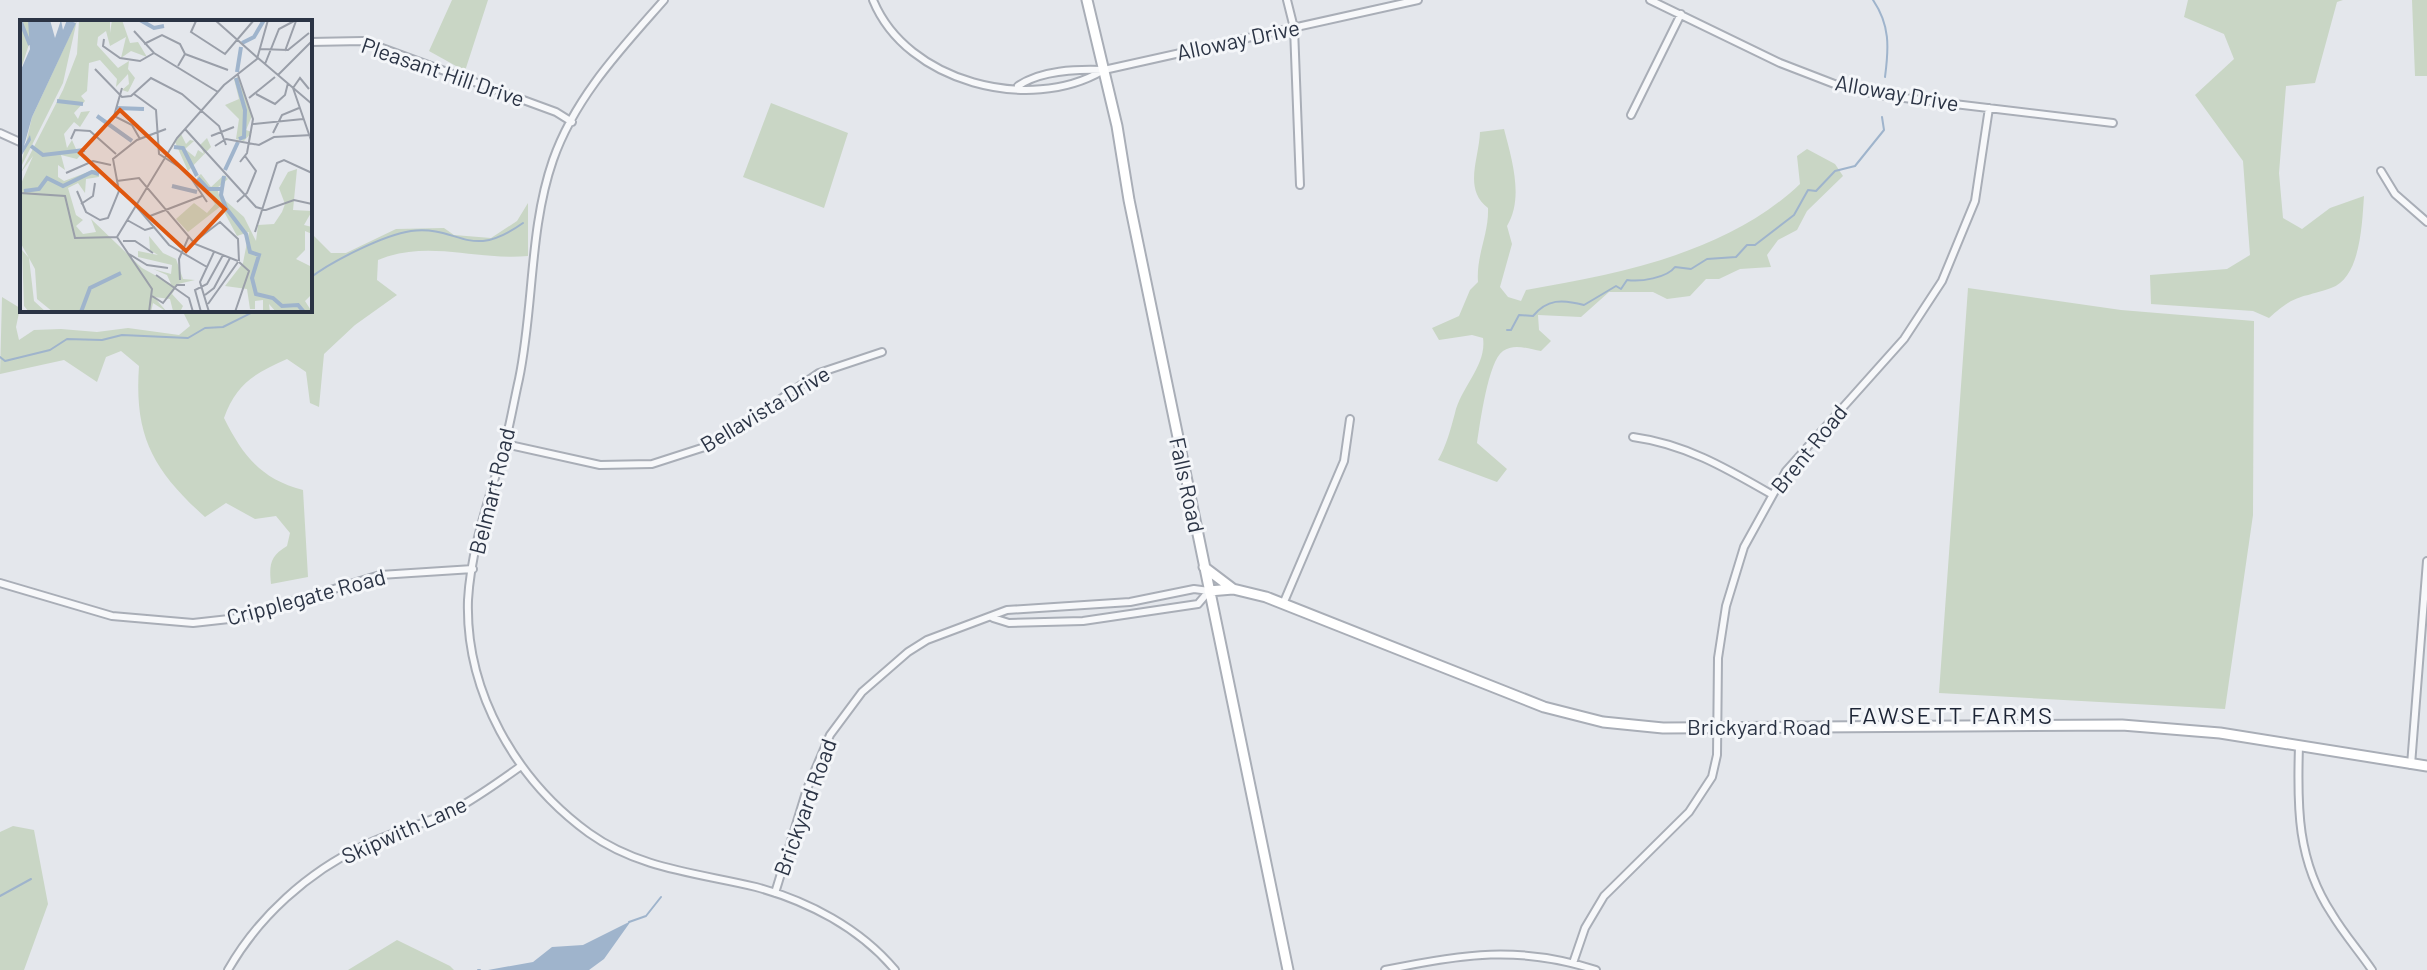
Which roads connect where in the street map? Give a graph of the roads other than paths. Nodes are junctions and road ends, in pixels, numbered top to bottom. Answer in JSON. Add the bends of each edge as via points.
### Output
{"nodes":[{"id":1,"x":664,"y":0,"type":"edge"},
{"id":2,"x":873,"y":0,"type":"edge"},
{"id":3,"x":1087,"y":0,"type":"edge"},
{"id":4,"x":1287,"y":0,"type":"edge"},
{"id":5,"x":1418,"y":0,"type":"edge"},
{"id":6,"x":1650,"y":0,"type":"edge"},
{"id":7,"x":1681,"y":14,"type":"junction"},
{"id":8,"x":1294,"y":28,"type":"junction"},
{"id":9,"x":312,"y":42,"type":"edge"},
{"id":10,"x":1104,"y":70,"type":"junction"},
{"id":11,"x":1018,"y":86,"type":"junction"},
{"id":12,"x":1989,"y":108,"type":"junction"},
{"id":13,"x":1631,"y":115,"type":"dead end"},
{"id":14,"x":572,"y":122,"type":"junction"},
{"id":15,"x":2113,"y":123,"type":"dead end"},
{"id":16,"x":0,"y":133,"type":"edge"},
{"id":17,"x":20,"y":142,"type":"edge"},
{"id":18,"x":2381,"y":171,"type":"dead end"},
{"id":19,"x":1300,"y":185,"type":"dead end"},
{"id":20,"x":2427,"y":222,"type":"edge"},
{"id":21,"x":882,"y":352,"type":"dead end"},
{"id":22,"x":1350,"y":419,"type":"dead end"},
{"id":23,"x":1633,"y":437,"type":"dead end"},
{"id":24,"x":505,"y":444,"type":"junction"},
{"id":25,"x":1771,"y":494,"type":"junction"},
{"id":26,"x":2427,"y":561,"type":"edge"},
{"id":27,"x":1204,"y":567,"type":"junction"},
{"id":28,"x":473,"y":569,"type":"junction"},
{"id":29,"x":0,"y":583,"type":"edge"},
{"id":30,"x":1233,"y":589,"type":"junction"},
{"id":31,"x":1209,"y":591,"type":"junction"},
{"id":32,"x":1283,"y":604,"type":"junction"},
{"id":33,"x":993,"y":618,"type":"junction"},
{"id":34,"x":1716,"y":728,"type":"junction"},
{"id":35,"x":2299,"y":746,"type":"junction"},
{"id":36,"x":2411,"y":765,"type":"junction"},
{"id":37,"x":521,"y":766,"type":"junction"},
{"id":38,"x":2427,"y":766,"type":"edge"},
{"id":39,"x":775,"y":893,"type":"junction"},
{"id":40,"x":1573,"y":963,"type":"junction"},
{"id":41,"x":228,"y":970,"type":"edge"},
{"id":42,"x":895,"y":970,"type":"edge"},
{"id":43,"x":1288,"y":970,"type":"edge"},
{"id":44,"x":1385,"y":970,"type":"edge"},
{"id":45,"x":1596,"y":970,"type":"edge"},
{"id":46,"x":2372,"y":970,"type":"edge"}],
"edges":[{"from":1,"to":14,"type":"street","name":"Belmart Road","via":[[602,72]]},
{"from":2,"to":11,"type":"street","name":"Alloway Drive","via":[[904,44],[930,65],[981,84]]},
{"from":3,"to":10,"type":"street","name":"Falls Road"},
{"from":4,"to":8,"type":"street"},
{"from":5,"to":8,"type":"street","name":"Alloway Drive"},
{"from":6,"to":7,"type":"street","name":"Alloway Drive"},
{"from":7,"to":12,"type":"street","name":"Alloway Drive","via":[[1837,85]]},
{"from":7,"to":13,"type":"street"},
{"from":8,"to":10,"type":"street","name":"Alloway Drive"},
{"from":8,"to":19,"type":"street"},
{"from":9,"to":14,"type":"street","name":"Pleasant Hill Drive","via":[[363,41]]},
{"from":10,"to":11,"type":"street","name":"Alloway Drive","via":[[1078,69],[1030,78]]},
{"from":10,"to":11,"type":"street","name":"Alloway Drive","via":[[1072,85],[1032,91]]},
{"from":10,"to":27,"type":"street","name":"Falls Road"},
{"from":12,"to":15,"type":"street","name":"Alloway Drive"},
{"from":12,"to":25,"type":"street","name":"Brent Road","via":[[1975,201],[1942,281],[1904,339],[1806,446]]},
{"from":14,"to":24,"type":"street","name":"Belmart Road","via":[[553,159],[543,199],[525,348]]},
{"from":16,"to":17,"type":"street"},
{"from":18,"to":20,"type":"street","via":[[2395,194]]},
{"from":21,"to":24,"type":"street","name":"Bellavista Drive","via":[[819,373],[714,444],[652,464],[600,465]]},
{"from":22,"to":32,"type":"street","via":[[1344,461]]},
{"from":23,"to":25,"type":"street","via":[[1700,454]]},
{"from":24,"to":28,"type":"street","name":"Belmart Road"},
{"from":25,"to":34,"type":"street","name":"Brent Road","via":[[1744,547],[1726,606]]},
{"from":26,"to":36,"type":"street"},
{"from":27,"to":30,"type":"street"},
{"from":27,"to":31,"type":"street","name":"Falls Road"},
{"from":28,"to":29,"type":"street","name":"Cripplegate Road","via":[[380,575],[238,618],[193,623],[112,616]]},
{"from":28,"to":37,"type":"street","name":"Belmart Road","via":[[469,625],[477,676],[495,722]]},
{"from":30,"to":31,"type":"street","name":"Brickyard Road"},
{"from":30,"to":32,"type":"street","name":"Brickyard Road"},
{"from":31,"to":33,"type":"street","name":"Brickyard Road","via":[[1007,610]]},
{"from":31,"to":33,"type":"street","name":"Brickyard Road","via":[[1198,604],[1133,616],[1009,623]]},
{"from":31,"to":43,"type":"street","name":"Falls Road"},
{"from":32,"to":34,"type":"street","name":"Brickyard Road","via":[[1575,716],[1630,726]]},
{"from":33,"to":39,"type":"street","name":"Brickyard Road","via":[[956,628],[908,652],[844,714],[807,789]]},
{"from":34,"to":35,"type":"street","name":"Brickyard Road","via":[[2122,725]]},
{"from":34,"to":40,"type":"street","name":"Brent Road","via":[[1717,755],[1703,794],[1604,896]]},
{"from":35,"to":36,"type":"street","name":"Brickyard Road"},
{"from":35,"to":46,"type":"street","via":[[2297,813],[2310,871],[2332,915]]},
{"from":36,"to":38,"type":"street","name":"Brickyard Road"},
{"from":37,"to":39,"type":"street","name":"Belmart Road","via":[[566,815],[620,851],[672,871]]},
{"from":37,"to":41,"type":"street","name":"Skipwith Lane","via":[[455,809],[328,865],[287,897]]},
{"from":39,"to":42,"type":"street","name":"Belmart Road","via":[[835,919]]},
{"from":40,"to":44,"type":"street","via":[[1505,952],[1460,954]]},
{"from":40,"to":45,"type":"street"}]}
